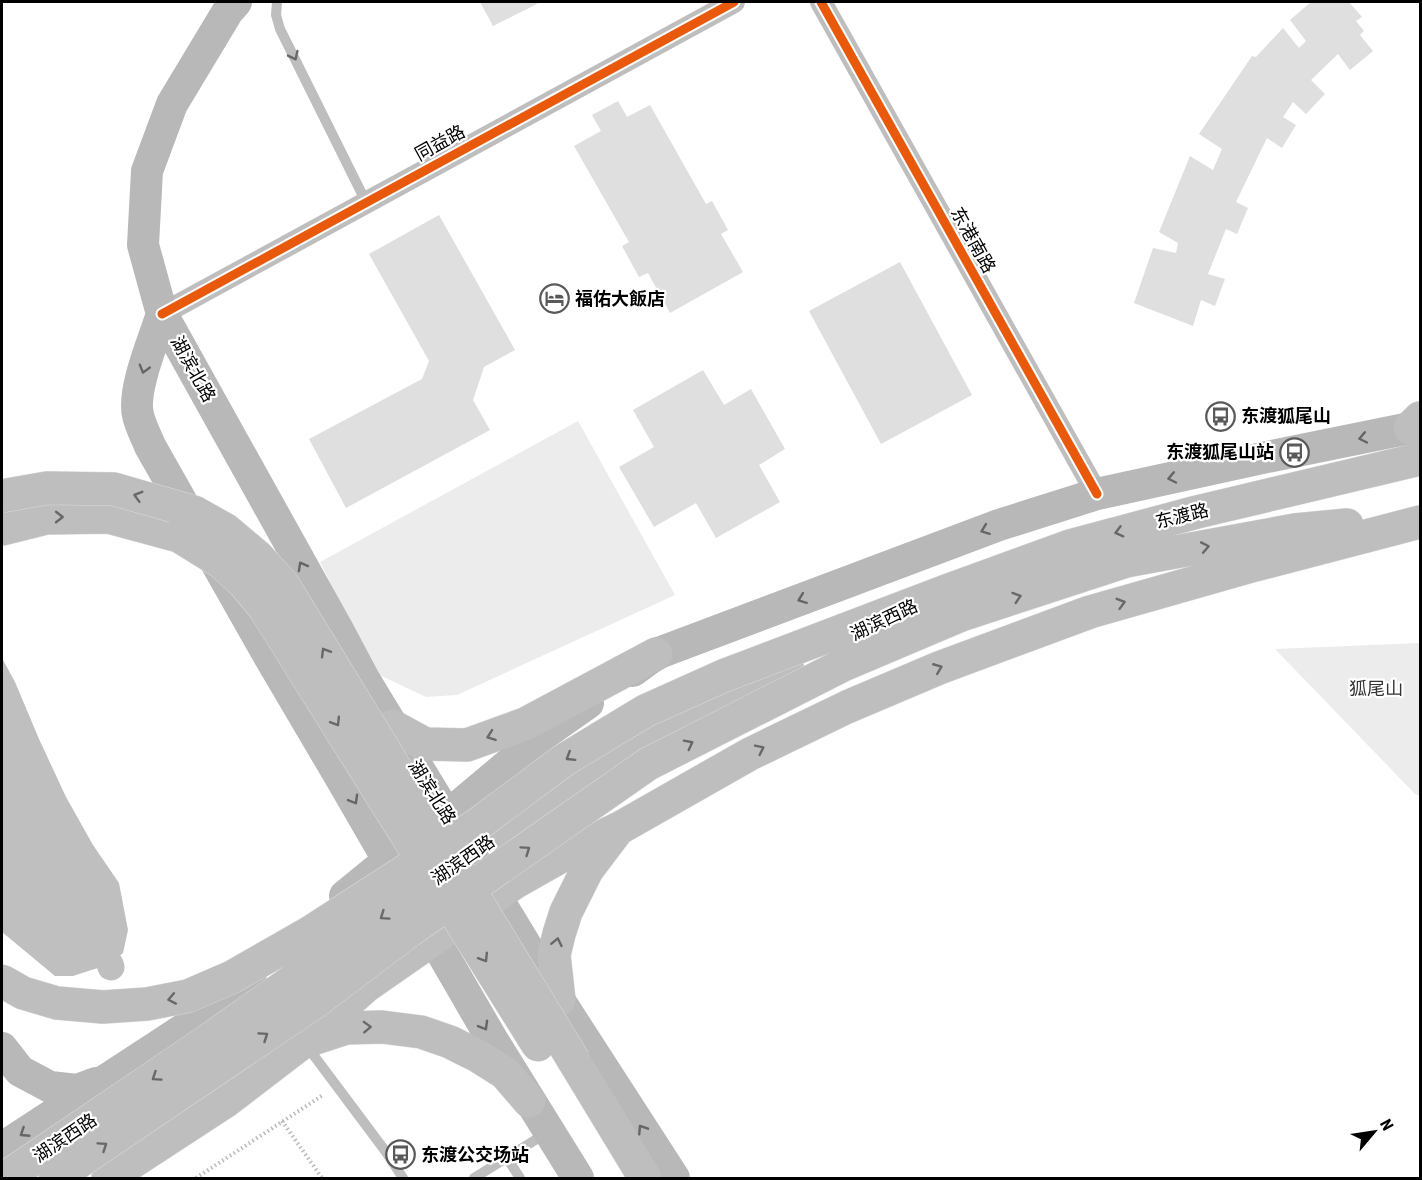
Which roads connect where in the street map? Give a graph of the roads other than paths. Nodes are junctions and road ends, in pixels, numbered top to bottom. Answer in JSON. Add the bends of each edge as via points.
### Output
{"nodes":[{"id":1,"x":236,"y":2,"type":"edge"},
{"id":2,"x":277,"y":2,"type":"edge"},
{"id":3,"x":734,"y":2,"type":"edge"},
{"id":4,"x":821,"y":2,"type":"edge"},
{"id":5,"x":366,"y":202,"type":"junction"},
{"id":6,"x":162,"y":314,"type":"junction"},
{"id":7,"x":1418,"y":429,"type":"edge"},
{"id":8,"x":1420,"y":459,"type":"edge"},
{"id":9,"x":1097,"y":494,"type":"junction"},
{"id":10,"x":2,"y":496,"type":"edge"},
{"id":11,"x":1197,"y":512,"type":"junction"},
{"id":12,"x":1420,"y":521,"type":"edge"},
{"id":13,"x":2,"y":529,"type":"edge"},
{"id":14,"x":955,"y":602,"type":"junction"},
{"id":15,"x":338,"y":630,"type":"junction"},
{"id":16,"x":656,"y":654,"type":"junction"},
{"id":17,"x":269,"y":656,"type":"junction"},
{"id":18,"x":392,"y":726,"type":"junction"},
{"id":19,"x":447,"y":816,"type":"junction"},
{"id":20,"x":618,"y":829,"type":"junction"},
{"id":21,"x":389,"y":860,"type":"junction"},
{"id":22,"x":496,"y":895,"type":"junction"},
{"id":23,"x":434,"y":939,"type":"junction"},
{"id":24,"x":2,"y":981,"type":"edge"},
{"id":25,"x":559,"y":1000,"type":"junction"},
{"id":26,"x":303,"y":1042,"type":"junction"},
{"id":27,"x":2,"y":1048,"type":"edge"},
{"id":28,"x":108,"y":1078,"type":"junction"},
{"id":29,"x":529,"y":1101,"type":"junction"},
{"id":30,"x":549,"y":1132,"type":"junction"},
{"id":31,"x":2,"y":1148,"type":"edge"},
{"id":32,"x":507,"y":1158,"type":"junction"},
{"id":33,"x":5,"y":1179,"type":"edge"},
{"id":34,"x":55,"y":1179,"type":"edge"},
{"id":35,"x":108,"y":1179,"type":"edge"},
{"id":36,"x":403,"y":1179,"type":"edge"},
{"id":37,"x":474,"y":1179,"type":"edge"},
{"id":38,"x":520,"y":1179,"type":"edge"},
{"id":39,"x":578,"y":1179,"type":"edge"},
{"id":40,"x":624,"y":1179,"type":"edge"},
{"id":41,"x":645,"y":1179,"type":"edge"},
{"id":42,"x":674,"y":1179,"type":"edge"}],
"edges":[{"from":1,"to":6,"type":"main road","via":[[172,104],[147,171],[143,245]]},
{"from":2,"to":5,"type":"lane","one_way":true,"via":[[280,29]]},
{"from":3,"to":5,"type":"street","name":"同益路"},
{"from":4,"to":9,"type":"street","name":"东港南路"},
{"from":5,"to":6,"type":"street","name":"同益路"},
{"from":15,"to":6,"type":"main road","name":"湖滨北路","one_way":true},
{"from":6,"to":17,"type":"main road","name":"湖滨北路","one_way":true,"via":[[144,365],[137,413],[150,446]]},
{"from":7,"to":9,"type":"main road","one_way":true},
{"from":7,"to":11,"type":"main road"},
{"from":8,"to":11,"type":"main road","name":"东渡路"},
{"from":9,"to":16,"type":"main road","one_way":true,"via":[[999,525]]},
{"from":41,"to":10,"type":"main road","one_way":true,"bridge":true,"via":[[284,586],[258,557],[226,530],[194,512],[114,489],[47,488]]},
{"from":11,"to":14,"type":"main road","name":"东渡路","one_way":true,"via":[[1070,546]]},
{"from":14,"to":12,"type":"main road","name":"东渡路","one_way":true,"via":[[1126,561],[1295,530]]},
{"from":20,"to":12,"type":"main road","one_way":true,"via":[[750,754],[939,668],[1090,612]]},
{"from":13,"to":40,"type":"main road","one_way":true,"bridge":true,"via":[[45,518],[109,517],[179,536],[221,561],[244,583],[264,607]]},
{"from":14,"to":24,"type":"main road","one_way":true,"bridge":true,"via":[[723,676],[645,711],[564,760],[478,824],[309,933],[188,996],[114,1006],[57,1003]]},
{"from":14,"to":33,"type":"main road","name":"湖滨西路","one_way":true,"bridge":true,"via":[[634,738],[203,1044]]},
{"from":34,"to":14,"type":"main road","name":"湖滨西路","one_way":true,"bridge":true,"via":[[315,1002],[648,764],[843,665]]},
{"from":15,"to":17,"type":"main road","via":[[321,614],[304,609],[291,613],[280,621]]},
{"from":15,"to":18,"type":"main road","name":"湖滨北路"},
{"from":16,"to":18,"type":"main road","one_way":true,"via":[[525,724],[467,745],[425,744]]},
{"from":16,"to":19,"type":"main road","via":[[547,732]]},
{"from":17,"to":21,"type":"main road","name":"湖滨北路","one_way":true},
{"from":18,"to":19,"type":"main road","name":"湖滨北路"},
{"from":19,"to":21,"type":"main road"},
{"from":19,"to":22,"type":"main road","name":"湖滨北路"},
{"from":20,"to":22,"type":"main road"},
{"from":25,"to":20,"type":"main road","one_way":true,"via":[[554,955],[558,934],[586,870]]},
{"from":21,"to":23,"type":"main road","name":"湖滨北路"},
{"from":21,"to":28,"type":"main road","via":[[184,1029]]},
{"from":22,"to":23,"type":"main road"},
{"from":22,"to":25,"type":"main road","name":"湖滨北路"},
{"from":23,"to":26,"type":"main road","via":[[366,986]]},
{"from":23,"to":29,"type":"main road","name":"湖滨北路","one_way":true},
{"from":42,"to":25,"type":"main road","name":"湖滨北路","one_way":true},
{"from":26,"to":29,"type":"main road","one_way":true,"via":[[346,1028],[421,1032],[450,1042],[505,1073]]},
{"from":26,"to":35,"type":"main road","via":[[226,1101]]},
{"from":26,"to":36,"type":"lane"},
{"from":27,"to":28,"type":"main road","via":[[20,1071],[50,1087],[76,1089]]},
{"from":28,"to":31,"type":"main road","one_way":true},
{"from":29,"to":30,"type":"main road","name":"湖滨北路"},
{"from":30,"to":32,"type":"lane"},
{"from":30,"to":39,"type":"main road","name":"湖滨北路"},
{"from":32,"to":37,"type":"lane"},
{"from":32,"to":38,"type":"lane"}]}
